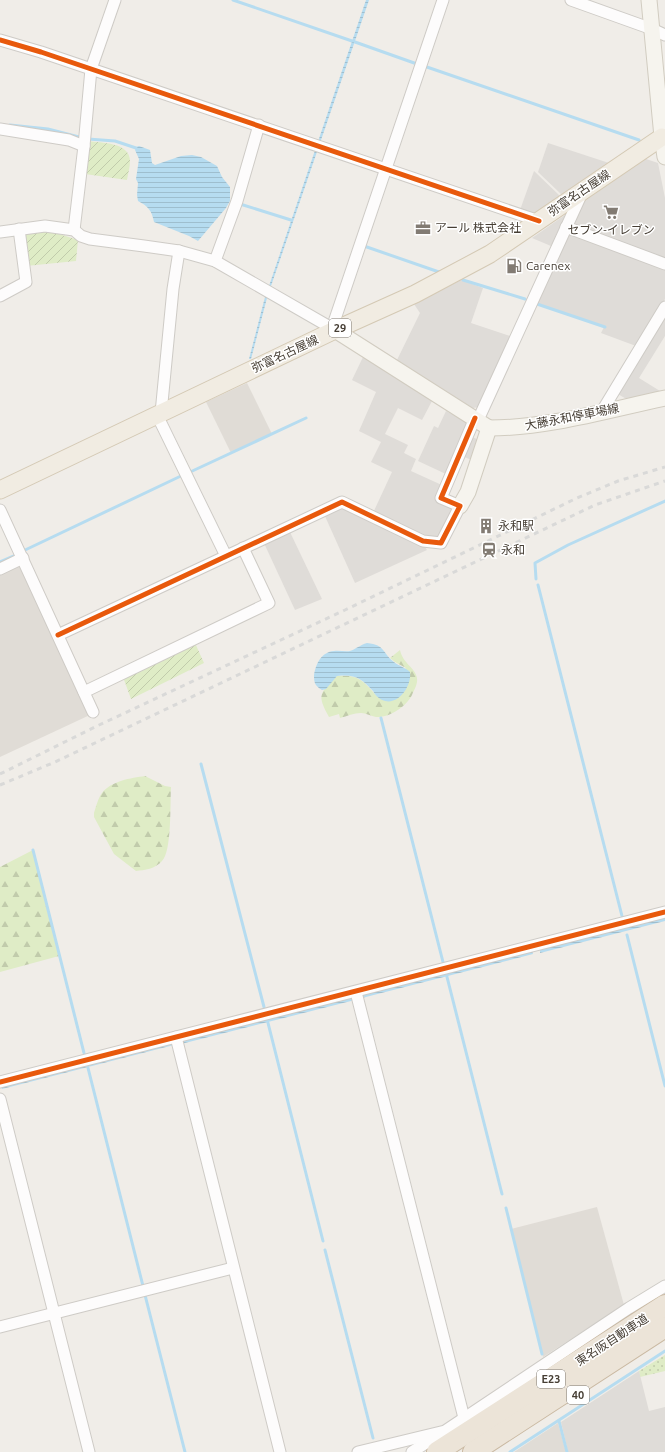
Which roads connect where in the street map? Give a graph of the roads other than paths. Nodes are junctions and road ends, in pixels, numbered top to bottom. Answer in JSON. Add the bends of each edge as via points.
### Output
{"nodes":[{"id":1,"x":115,"y":0,"type":"edge"},
{"id":2,"x":443,"y":0,"type":"edge"},
{"id":3,"x":571,"y":0,"type":"edge"},
{"id":4,"x":649,"y":0,"type":"edge"},
{"id":5,"x":658,"y":32,"type":"edge"},
{"id":6,"x":0,"y":40,"type":"edge"},
{"id":7,"x":91,"y":69,"type":"junction"},
{"id":8,"x":259,"y":125,"type":"junction"},
{"id":9,"x":0,"y":130,"type":"edge"},
{"id":10,"x":662,"y":137,"type":"junction"},
{"id":11,"x":84,"y":146,"type":"junction"},
{"id":12,"x":665,"y":157,"type":"edge"},
{"id":13,"x":385,"y":168,"type":"junction"},
{"id":14,"x":582,"y":192,"type":"junction"},
{"id":15,"x":539,"y":221,"type":"junction"},
{"id":16,"x":566,"y":228,"type":"junction"},
{"id":17,"x":19,"y":229,"type":"junction"},
{"id":18,"x":74,"y":230,"type":"junction"},
{"id":19,"x":0,"y":232,"type":"edge"},
{"id":20,"x":179,"y":251,"type":"junction"},
{"id":21,"x":215,"y":261,"type":"junction"},
{"id":22,"x":665,"y":264,"type":"edge"},
{"id":23,"x":0,"y":296,"type":"edge"},
{"id":24,"x":665,"y":307,"type":"edge"},
{"id":25,"x":333,"y":329,"type":"junction"},
{"id":26,"x":665,"y":398,"type":"edge"},
{"id":27,"x":602,"y":411,"type":"junction"},
{"id":28,"x":159,"y":414,"type":"junction"},
{"id":29,"x":481,"y":422,"type":"junction"},
{"id":30,"x":0,"y":490,"type":"edge"},
{"id":31,"x":460,"y":506,"type":"junction"},
{"id":32,"x":0,"y":510,"type":"edge"},
{"id":33,"x":243,"y":548,"type":"junction"},
{"id":34,"x":226,"y":556,"type":"junction"},
{"id":35,"x":23,"y":558,"type":"junction"},
{"id":36,"x":0,"y":569,"type":"edge"},
{"id":37,"x":58,"y":636,"type":"junction"},
{"id":38,"x":84,"y":692,"type":"junction"},
{"id":39,"x":93,"y":712,"type":"dead end"},
{"id":40,"x":665,"y":912,"type":"edge"},
{"id":41,"x":356,"y":992,"type":"junction"},
{"id":42,"x":176,"y":1037,"type":"junction"},
{"id":43,"x":0,"y":1082,"type":"edge"},
{"id":44,"x":0,"y":1098,"type":"edge"},
{"id":45,"x":233,"y":1268,"type":"junction"},
{"id":46,"x":665,"y":1286,"type":"edge"},
{"id":47,"x":665,"y":1305,"type":"edge"},
{"id":48,"x":54,"y":1313,"type":"junction"},
{"id":49,"x":0,"y":1327,"type":"edge"},
{"id":50,"x":665,"y":1327,"type":"edge"},
{"id":51,"x":665,"y":1338,"type":"edge"},
{"id":52,"x":464,"y":1418,"type":"junction"},
{"id":53,"x":444,"y":1431,"type":"junction"},
{"id":54,"x":89,"y":1452,"type":"edge"},
{"id":55,"x":280,"y":1452,"type":"edge"},
{"id":56,"x":358,"y":1452,"type":"edge"},
{"id":57,"x":412,"y":1452,"type":"edge"},
{"id":58,"x":437,"y":1452,"type":"edge"},
{"id":59,"x":473,"y":1452,"type":"edge"},
{"id":60,"x":490,"y":1452,"type":"edge"}],
"edges":[{"from":1,"to":7,"type":"street"},
{"from":2,"to":13,"type":"street"},
{"from":3,"to":5,"type":"street"},
{"from":4,"to":5,"type":"main road"},
{"from":5,"to":10,"type":"main road"},
{"from":6,"to":7,"type":"street"},
{"from":7,"to":8,"type":"street"},
{"from":7,"to":11,"type":"street"},
{"from":8,"to":13,"type":"street"},
{"from":8,"to":21,"type":"street","via":[[237,201]]},
{"from":9,"to":11,"type":"street","via":[[69,140]]},
{"from":10,"to":12,"type":"main road"},
{"from":10,"to":14,"type":"main road","name":"弥富名古屋線","number":"29"},
{"from":11,"to":18,"type":"street"},
{"from":13,"to":15,"type":"street"},
{"from":13,"to":25,"type":"street"},
{"from":14,"to":15,"type":"main road","name":"弥富名古屋線","number":"29"},
{"from":14,"to":16,"type":"street"},
{"from":15,"to":25,"type":"main road","name":"弥富名古屋線","number":"29","via":[[483,258],[415,294]]},
{"from":16,"to":22,"type":"street"},
{"from":16,"to":29,"type":"street"},
{"from":17,"to":18,"type":"street","via":[[45,226]]},
{"from":17,"to":19,"type":"street"},
{"from":17,"to":23,"type":"street","via":[[26,282]]},
{"from":18,"to":20,"type":"street","via":[[90,239]]},
{"from":20,"to":21,"type":"street"},
{"from":20,"to":28,"type":"street"},
{"from":21,"to":25,"type":"street"},
{"from":24,"to":27,"type":"street"},
{"from":25,"to":28,"type":"main road","name":"弥富名古屋線","number":"29"},
{"from":25,"to":29,"type":"main road"},
{"from":26,"to":27,"type":"main road","name":"大藤永和停車場線"},
{"from":27,"to":29,"type":"main road","name":"大藤永和停車場線","via":[[537,425]]},
{"from":28,"to":30,"type":"main road","name":"弥富名古屋線","number":"29"},
{"from":28,"to":34,"type":"street"},
{"from":29,"to":31,"type":"main road","via":[[468,492]]},
{"from":29,"to":31,"type":"street","via":[[441,498]]},
{"from":31,"to":33,"type":"street","via":[[441,543],[423,541],[342,502]]},
{"from":32,"to":35,"type":"street"},
{"from":33,"to":34,"type":"street"},
{"from":33,"to":38,"type":"street","via":[[269,603]]},
{"from":34,"to":37,"type":"street"},
{"from":35,"to":36,"type":"street"},
{"from":35,"to":37,"type":"street"},
{"from":37,"to":38,"type":"street"},
{"from":38,"to":39,"type":"street"},
{"from":40,"to":41,"type":"street"},
{"from":41,"to":42,"type":"street"},
{"from":41,"to":52,"type":"street"},
{"from":42,"to":43,"type":"street"},
{"from":42,"to":45,"type":"street"},
{"from":44,"to":48,"type":"street"},
{"from":45,"to":48,"type":"street"},
{"from":45,"to":55,"type":"street"},
{"from":46,"to":52,"type":"street"},
{"from":47,"to":58,"type":"highway","name":"東名阪自動車道","number":"E23"},
{"from":48,"to":49,"type":"street"},
{"from":48,"to":54,"type":"street"},
{"from":50,"to":59,"type":"highway","name":"東名阪自動車道","number":"E23"},
{"from":51,"to":60,"type":"main road","number":"40"},
{"from":52,"to":53,"type":"street"},
{"from":53,"to":56,"type":"street"},
{"from":53,"to":57,"type":"street"}]}
